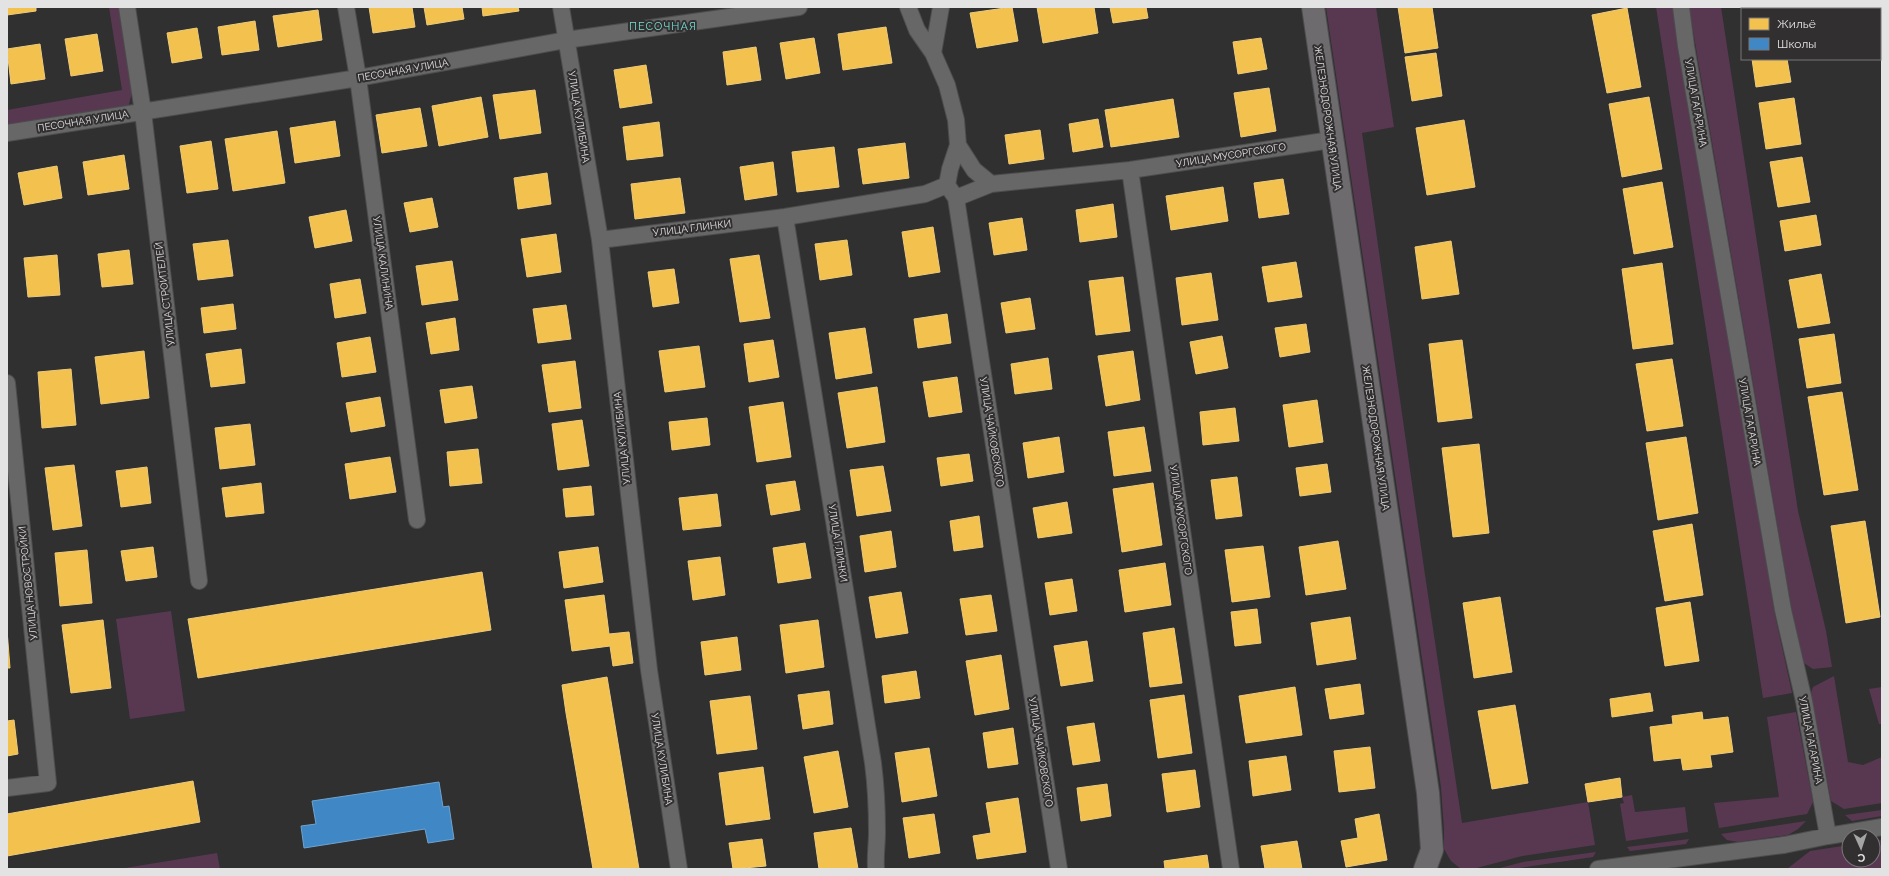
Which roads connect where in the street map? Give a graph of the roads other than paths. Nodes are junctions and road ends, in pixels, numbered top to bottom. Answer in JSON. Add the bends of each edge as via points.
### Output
{"nodes":[{"id":1,"x":127,"y":7,"type":"edge"},
{"id":2,"x":346,"y":7,"type":"edge"},
{"id":3,"x":561,"y":7,"type":"edge"},
{"id":4,"x":799,"y":7,"type":"edge"},
{"id":5,"x":908,"y":7,"type":"edge"},
{"id":6,"x":941,"y":7,"type":"edge"},
{"id":7,"x":1313,"y":7,"type":"edge"},
{"id":8,"x":1680,"y":7,"type":"edge"},
{"id":9,"x":566,"y":40,"type":"junction"},
{"id":10,"x":933,"y":53,"type":"junction"},
{"id":11,"x":358,"y":78,"type":"junction"},
{"id":12,"x":143,"y":112,"type":"junction"},
{"id":13,"x":7,"y":133,"type":"edge"},
{"id":14,"x":1331,"y":140,"type":"junction"},
{"id":15,"x":958,"y":145,"type":"junction"},
{"id":16,"x":1130,"y":170,"type":"junction"},
{"id":17,"x":991,"y":184,"type":"junction"},
{"id":18,"x":952,"y":192,"type":"junction"},
{"id":19,"x":785,"y":217,"type":"junction"},
{"id":20,"x":600,"y":240,"type":"junction"},
{"id":21,"x":7,"y":383,"type":"edge"},
{"id":22,"x":417,"y":520,"type":"dead end"},
{"id":23,"x":199,"y":581,"type":"dead end"},
{"id":24,"x":7,"y":788,"type":"edge"},
{"id":25,"x":1882,"y":827,"type":"edge"},
{"id":26,"x":1828,"y":836,"type":"junction"},
{"id":27,"x":679,"y":869,"type":"edge"},
{"id":28,"x":876,"y":869,"type":"edge"},
{"id":29,"x":1059,"y":869,"type":"edge"},
{"id":30,"x":1232,"y":869,"type":"edge"},
{"id":31,"x":1425,"y":869,"type":"edge"},
{"id":32,"x":1598,"y":869,"type":"edge"}],
"edges":[{"from":1,"to":12,"type":"street","name":"УЛИЦА СТРОИТЕЛЕЙ"},
{"from":2,"to":11,"type":"street","name":"УЛИЦА КАЛИНИНА"},
{"from":3,"to":9,"type":"street","name":"УЛИЦА КУЛИБИНА"},
{"from":4,"to":9,"type":"street","name":"ПЕСОЧНАЯ УЛИЦА"},
{"from":5,"to":10,"type":"street","name":"УЛИЦА ЧАЙКОВСКОГО","via":[[917,30]]},
{"from":6,"to":10,"type":"street"},
{"from":7,"to":14,"type":"street","name":"ЖЕЛЕЗНОДОРОЖНАЯ УЛИЦА"},
{"from":8,"to":26,"type":"street","name":"УЛИЦА ГАГАРИНА","via":[[1783,610],[1804,701]]},
{"from":9,"to":11,"type":"street","name":"ПЕСОЧНАЯ УЛИЦА"},
{"from":9,"to":20,"type":"street","name":"УЛИЦА КУЛИБИНА"},
{"from":10,"to":15,"type":"street","name":"УЛИЦА ЧАЙКОВСКОГО","via":[[947,85],[956,120]]},
{"from":11,"to":12,"type":"street","name":"ПЕСОЧНАЯ УЛИЦА"},
{"from":11,"to":22,"type":"street","name":"УЛИЦА КАЛИНИНА"},
{"from":12,"to":13,"type":"street","name":"ПЕСОЧНАЯ УЛИЦА"},
{"from":12,"to":23,"type":"street","name":"УЛИЦА СТРОИТЕЛЕЙ"},
{"from":14,"to":16,"type":"street","name":"УЛИЦА МУСОРГСКОГО"},
{"from":14,"to":31,"type":"street","name":"ЖЕЛЕЗНОДОРОЖНАЯ УЛИЦА","via":[[1428,793],[1432,850]]},
{"from":15,"to":17,"type":"street","via":[[974,170]]},
{"from":15,"to":18,"type":"street","name":"УЛИЦА ЧАЙКОВСКОГО","via":[[950,169]]},
{"from":16,"to":17,"type":"street","name":"УЛИЦА МУСОРГСКОГО"},
{"from":16,"to":30,"type":"street","name":"УЛИЦА МУСОРГСКОГО"},
{"from":17,"to":18,"type":"street","name":"УЛИЦА МУСОРГСКОГО"},
{"from":18,"to":19,"type":"street","name":"УЛИЦА ГЛИНКИ","via":[[925,194]]},
{"from":18,"to":29,"type":"street","name":"УЛИЦА ЧАЙКОВСКОГО"},
{"from":19,"to":20,"type":"street","name":"УЛИЦА ГЛИНКИ"},
{"from":19,"to":28,"type":"street","name":"УЛИЦА ГЛИНКИ","via":[[874,764]]},
{"from":20,"to":27,"type":"street","name":"УЛИЦА КУЛИБИНА","via":[[649,670]]},
{"from":21,"to":24,"type":"street","name":"УЛИЦА НОВОСТРОЙКИ","via":[[48,783]]},
{"from":25,"to":26,"type":"street"},
{"from":26,"to":32,"type":"street","via":[[1784,845]]}]}
